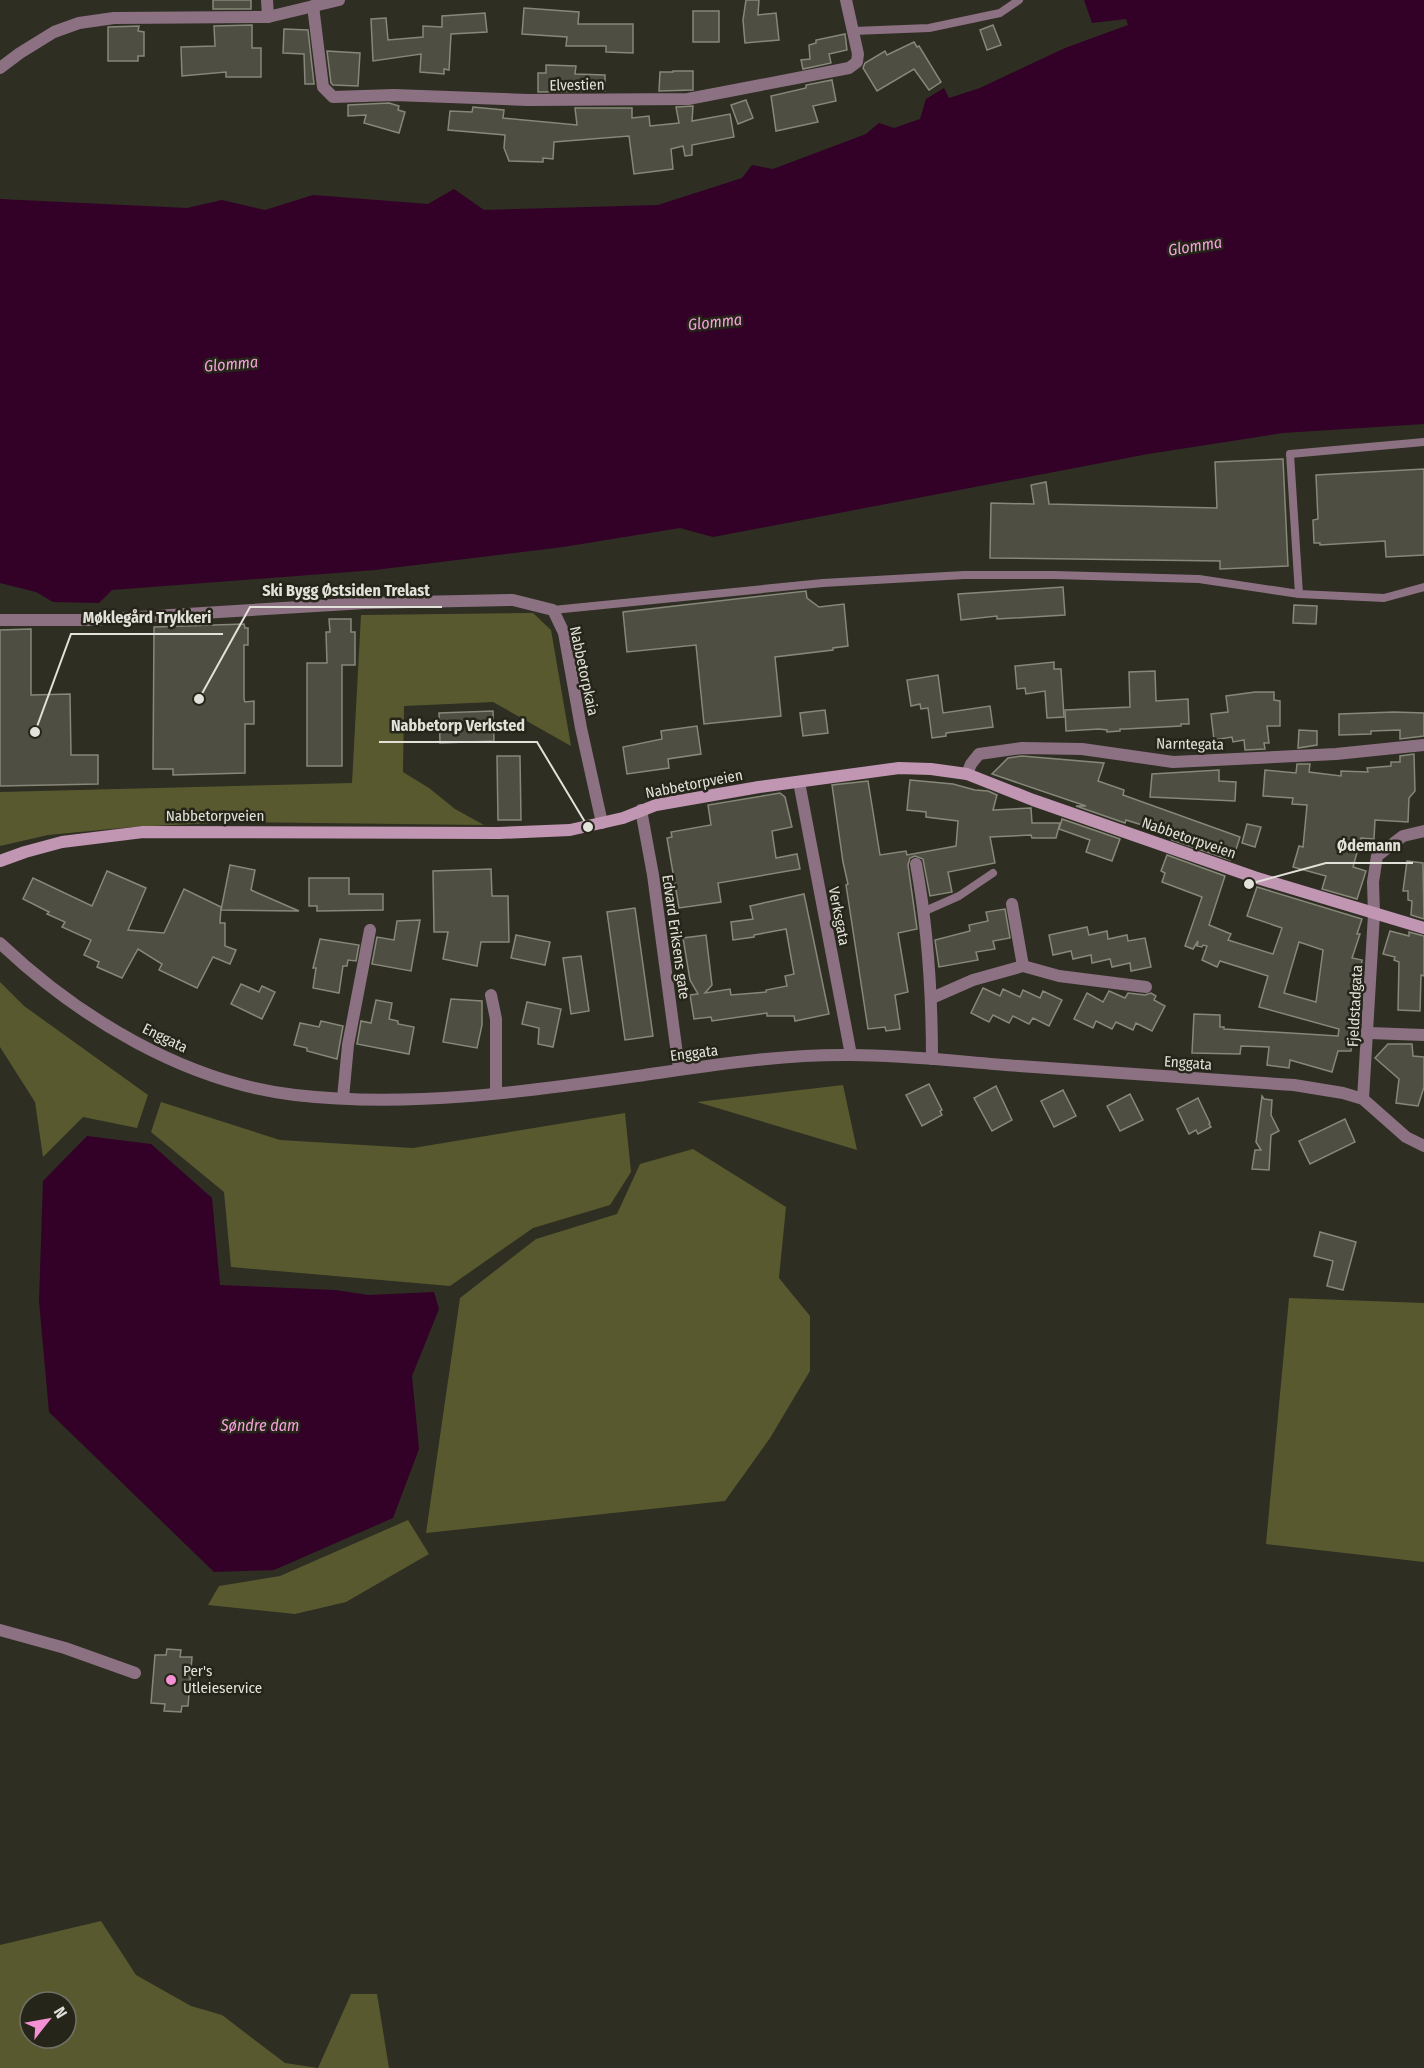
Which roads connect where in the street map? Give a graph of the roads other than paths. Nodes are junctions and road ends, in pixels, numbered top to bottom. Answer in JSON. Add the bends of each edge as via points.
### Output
{"nodes":[{"id":1,"x":267,"y":0,"type":"edge"},
{"id":2,"x":339,"y":0,"type":"edge"},
{"id":3,"x":1019,"y":0,"type":"edge"},
{"id":4,"x":847,"y":4,"type":"edge"},
{"id":5,"x":313,"y":6,"type":"junction"},
{"id":6,"x":268,"y":17,"type":"junction"},
{"id":7,"x":854,"y":31,"type":"junction"},
{"id":8,"x":0,"y":68,"type":"edge"},
{"id":9,"x":1424,"y":442,"type":"edge"},
{"id":10,"x":1424,"y":587,"type":"edge"},
{"id":11,"x":1299,"y":594,"type":"junction"},
{"id":12,"x":553,"y":610,"type":"junction"},
{"id":13,"x":0,"y":620,"type":"edge"},
{"id":14,"x":1424,"y":745,"type":"edge"},
{"id":15,"x":967,"y":774,"type":"junction"},
{"id":16,"x":799,"y":782,"type":"junction"},
{"id":17,"x":641,"y":810,"type":"junction"},
{"id":18,"x":602,"y":824,"type":"junction"},
{"id":19,"x":1424,"y":831,"type":"edge"},
{"id":20,"x":0,"y":861,"type":"edge"},
{"id":21,"x":916,"y":864,"type":"dead end"},
{"id":22,"x":993,"y":873,"type":"dead end"},
{"id":23,"x":1012,"y":904,"type":"dead end"},
{"id":24,"x":925,"y":911,"type":"junction"},
{"id":25,"x":1374,"y":915,"type":"junction"},
{"id":26,"x":1424,"y":928,"type":"edge"},
{"id":27,"x":370,"y":930,"type":"dead end"},
{"id":28,"x":0,"y":943,"type":"edge"},
{"id":29,"x":1023,"y":966,"type":"junction"},
{"id":30,"x":1146,"y":987,"type":"dead end"},
{"id":31,"x":491,"y":995,"type":"dead end"},
{"id":32,"x":932,"y":998,"type":"junction"},
{"id":33,"x":1368,"y":1033,"type":"junction"},
{"id":34,"x":1424,"y":1035,"type":"edge"},
{"id":35,"x":850,"y":1055,"type":"junction"},
{"id":36,"x":932,"y":1059,"type":"junction"},
{"id":37,"x":679,"y":1069,"type":"junction"},
{"id":38,"x":496,"y":1093,"type":"junction"},
{"id":39,"x":343,"y":1098,"type":"junction"},
{"id":40,"x":1363,"y":1099,"type":"junction"},
{"id":41,"x":1424,"y":1146,"type":"edge"},
{"id":42,"x":0,"y":1630,"type":"edge"},
{"id":43,"x":135,"y":1673,"type":"dead end"}],
"edges":[{"from":1,"to":6,"type":"street"},
{"from":2,"to":5,"type":"street"},
{"from":3,"to":7,"type":"lane","via":[[1000,13],[929,28]]},
{"from":4,"to":7,"type":"street","name":"Elvestien"},
{"from":5,"to":6,"type":"street"},
{"from":5,"to":7,"type":"street","name":"Elvestien","via":[[322,87],[333,97],[688,99],[849,69],[857,62]]},
{"from":6,"to":8,"type":"street","via":[[114,18],[79,23],[54,32]]},
{"from":9,"to":11,"type":"lane","via":[[1290,454]]},
{"from":10,"to":11,"type":"lane","via":[[1384,598]]},
{"from":11,"to":12,"type":"lane","via":[[1199,579],[964,575],[823,583]]},
{"from":12,"to":13,"type":"street","name":"Nabbetorpkaia","via":[[501,600],[365,603],[89,620]]},
{"from":12,"to":18,"type":"street","name":"Nabbetorpkaia","via":[[564,633]]},
{"from":14,"to":15,"type":"street","name":"Narntegata","via":[[1336,754],[1173,762],[1082,748],[1022,748],[980,754]]},
{"from":15,"to":16,"type":"main road","name":"Nabbetorpveien","via":[[899,768]]},
{"from":15,"to":25,"type":"main road","name":"Nabbetorpveien","via":[[1033,801]]},
{"from":16,"to":17,"type":"main road","name":"Nabbetorpveien"},
{"from":16,"to":35,"type":"street","name":"Verksgata"},
{"from":17,"to":18,"type":"main road","name":"Nabbetorpveien"},
{"from":17,"to":37,"type":"street","name":"Edvard Eriksens gate"},
{"from":18,"to":20,"type":"main road","name":"Nabbetorpveien","via":[[570,830],[499,833],[143,832],[62,842]]},
{"from":19,"to":25,"type":"street","via":[[1403,836],[1377,856]]},
{"from":21,"to":24,"type":"street"},
{"from":22,"to":24,"type":"lane","via":[[958,896]]},
{"from":23,"to":29,"type":"street"},
{"from":24,"to":32,"type":"street"},
{"from":25,"to":26,"type":"main road","name":"Nabbetorpveien"},
{"from":25,"to":33,"type":"street","name":"Fjeldstadgata"},
{"from":27,"to":39,"type":"street","via":[[348,1045]]},
{"from":28,"to":39,"type":"street","name":"Enggata","via":[[54,989],[96,1018],[172,1060],[252,1087],[293,1095]]},
{"from":29,"to":30,"type":"street","via":[[1059,976]]},
{"from":29,"to":32,"type":"street","via":[[973,980]]},
{"from":31,"to":38,"type":"street","via":[[496,1019]]},
{"from":32,"to":36,"type":"street"},
{"from":33,"to":34,"type":"street"},
{"from":33,"to":40,"type":"street","name":"Fjeldstadgata"},
{"from":35,"to":36,"type":"street","name":"Enggata"},
{"from":35,"to":37,"type":"street","name":"Enggata"},
{"from":36,"to":40,"type":"street","name":"Enggata","via":[[1294,1085]]},
{"from":37,"to":38,"type":"street","name":"Enggata"},
{"from":38,"to":39,"type":"street","name":"Enggata","via":[[438,1098]]},
{"from":40,"to":41,"type":"street","name":"Enggata","via":[[1406,1137]]},
{"from":42,"to":43,"type":"street"}]}
